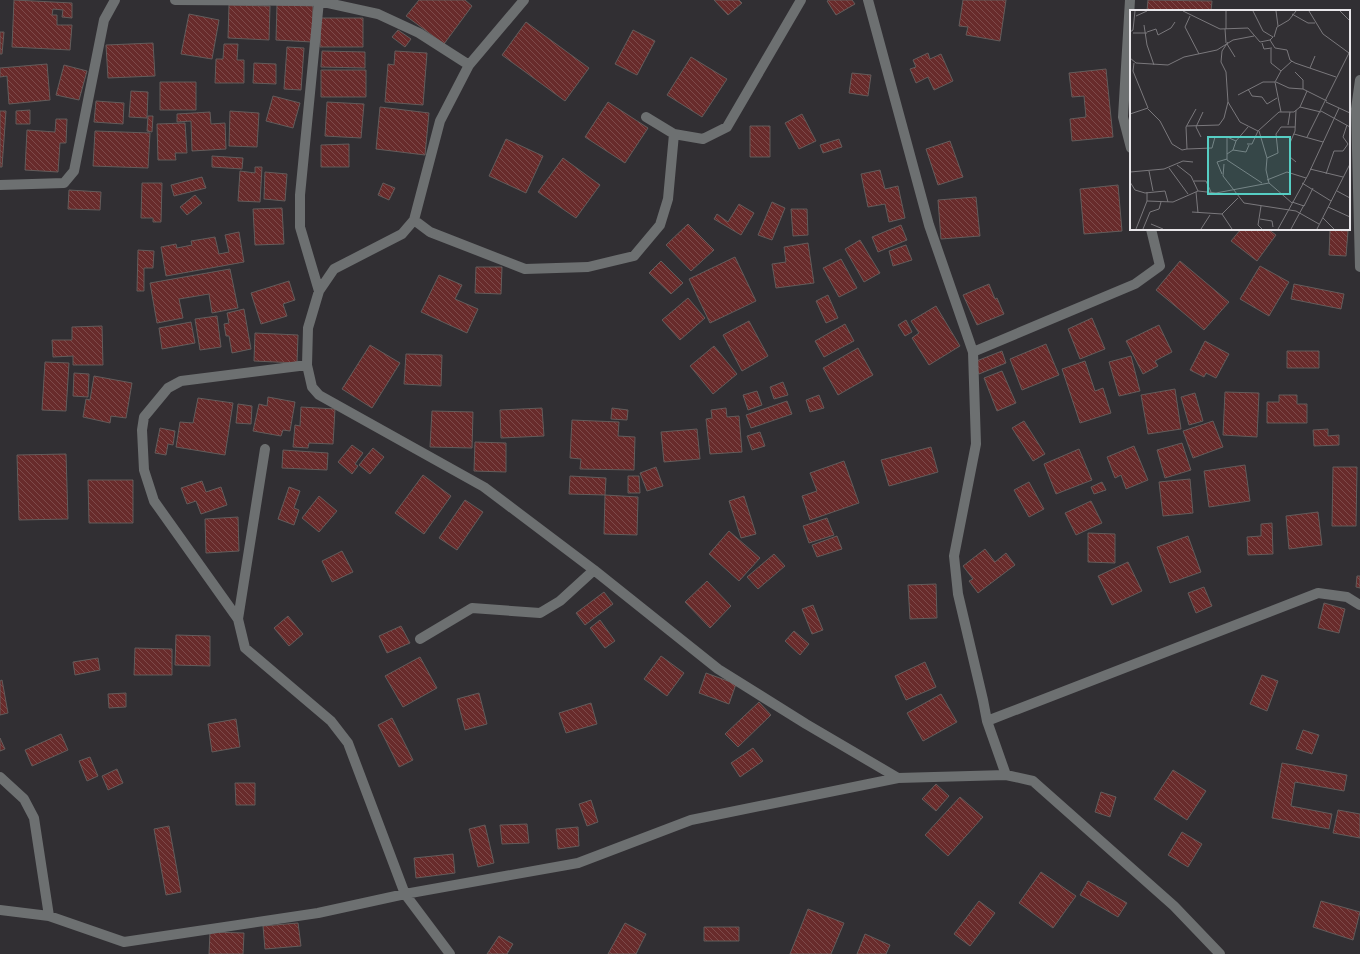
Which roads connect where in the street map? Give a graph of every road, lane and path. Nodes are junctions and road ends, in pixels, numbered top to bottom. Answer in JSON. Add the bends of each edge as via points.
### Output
{"nodes":[{"id":1,"x":116,"y":0,"type":"edge"},
{"id":2,"x":175,"y":0,"type":"edge"},
{"id":3,"x":524,"y":0,"type":"edge"},
{"id":4,"x":801,"y":0,"type":"edge"},
{"id":5,"x":868,"y":0,"type":"edge"},
{"id":6,"x":1130,"y":0,"type":"edge"},
{"id":7,"x":319,"y":1,"type":"junction"},
{"id":8,"x":469,"y":65,"type":"junction"},
{"id":9,"x":1360,"y":80,"type":"edge"},
{"id":10,"x":646,"y":117,"type":"dead end"},
{"id":11,"x":674,"y":134,"type":"junction"},
{"id":12,"x":1130,"y":144,"type":"edge"},
{"id":13,"x":0,"y":185,"type":"edge"},
{"id":14,"x":414,"y":220,"type":"junction"},
{"id":15,"x":1151,"y":230,"type":"edge"},
{"id":16,"x":1360,"y":267,"type":"edge"},
{"id":17,"x":319,"y":291,"type":"junction"},
{"id":18,"x":973,"y":352,"type":"junction"},
{"id":19,"x":307,"y":365,"type":"junction"},
{"id":20,"x":265,"y":449,"type":"dead end"},
{"id":21,"x":594,"y":570,"type":"junction"},
{"id":22,"x":1360,"y":605,"type":"edge"},
{"id":23,"x":238,"y":619,"type":"junction"},
{"id":24,"x":420,"y":639,"type":"dead end"},
{"id":25,"x":986,"y":721,"type":"junction"},
{"id":26,"x":1006,"y":775,"type":"junction"},
{"id":27,"x":0,"y":777,"type":"edge"},
{"id":28,"x":898,"y":778,"type":"junction"},
{"id":29,"x":405,"y":894,"type":"junction"},
{"id":30,"x":0,"y":910,"type":"edge"},
{"id":31,"x":49,"y":916,"type":"junction"},
{"id":32,"x":450,"y":954,"type":"edge"},
{"id":33,"x":1220,"y":954,"type":"edge"}],
"edges":[{"from":1,"to":13,"type":"street","via":[[104,20],[74,170],[64,183]]},
{"from":2,"to":7,"type":"street"},
{"from":3,"to":8,"type":"street"},
{"from":4,"to":11,"type":"street","via":[[727,127],[703,139]]},
{"from":5,"to":18,"type":"street","via":[[930,225]]},
{"from":6,"to":12,"type":"street","via":[[1123,117]]},
{"from":7,"to":8,"type":"street","via":[[378,14],[419,33]]},
{"from":7,"to":17,"type":"street","via":[[300,195],[300,227]]},
{"from":8,"to":14,"type":"street","via":[[440,121]]},
{"from":9,"to":16,"type":"street","via":[[1356,108]]},
{"from":10,"to":11,"type":"street"},
{"from":11,"to":14,"type":"street","via":[[668,199],[660,225],[634,256],[588,267],[525,269],[430,232]]},
{"from":14,"to":17,"type":"street","via":[[402,234],[334,269]]},
{"from":15,"to":18,"type":"street","via":[[1160,266],[1135,284]]},
{"from":17,"to":19,"type":"street","via":[[308,328]]},
{"from":18,"to":25,"type":"street","via":[[976,444],[954,556],[958,594]]},
{"from":19,"to":21,"type":"street","via":[[312,387],[319,395],[484,487]]},
{"from":19,"to":23,"type":"street","via":[[181,381],[168,388],[144,417],[144,470],[154,501]]},
{"from":20,"to":23,"type":"street"},
{"from":21,"to":24,"type":"street","via":[[560,601],[540,613],[472,608]]},
{"from":21,"to":28,"type":"street","via":[[718,669]]},
{"from":22,"to":25,"type":"street","via":[[1347,597],[1318,593]]},
{"from":23,"to":29,"type":"street","via":[[245,648],[331,721],[348,743]]},
{"from":25,"to":26,"type":"street"},
{"from":26,"to":28,"type":"street"},
{"from":26,"to":33,"type":"street","via":[[1033,781],[1174,906]]},
{"from":27,"to":31,"type":"street","via":[[24,798],[34,818]]},
{"from":28,"to":29,"type":"street","via":[[691,820],[578,862]]},
{"from":29,"to":31,"type":"street","via":[[318,913],[124,942]]},
{"from":29,"to":32,"type":"street"},
{"from":30,"to":31,"type":"street"}]}
